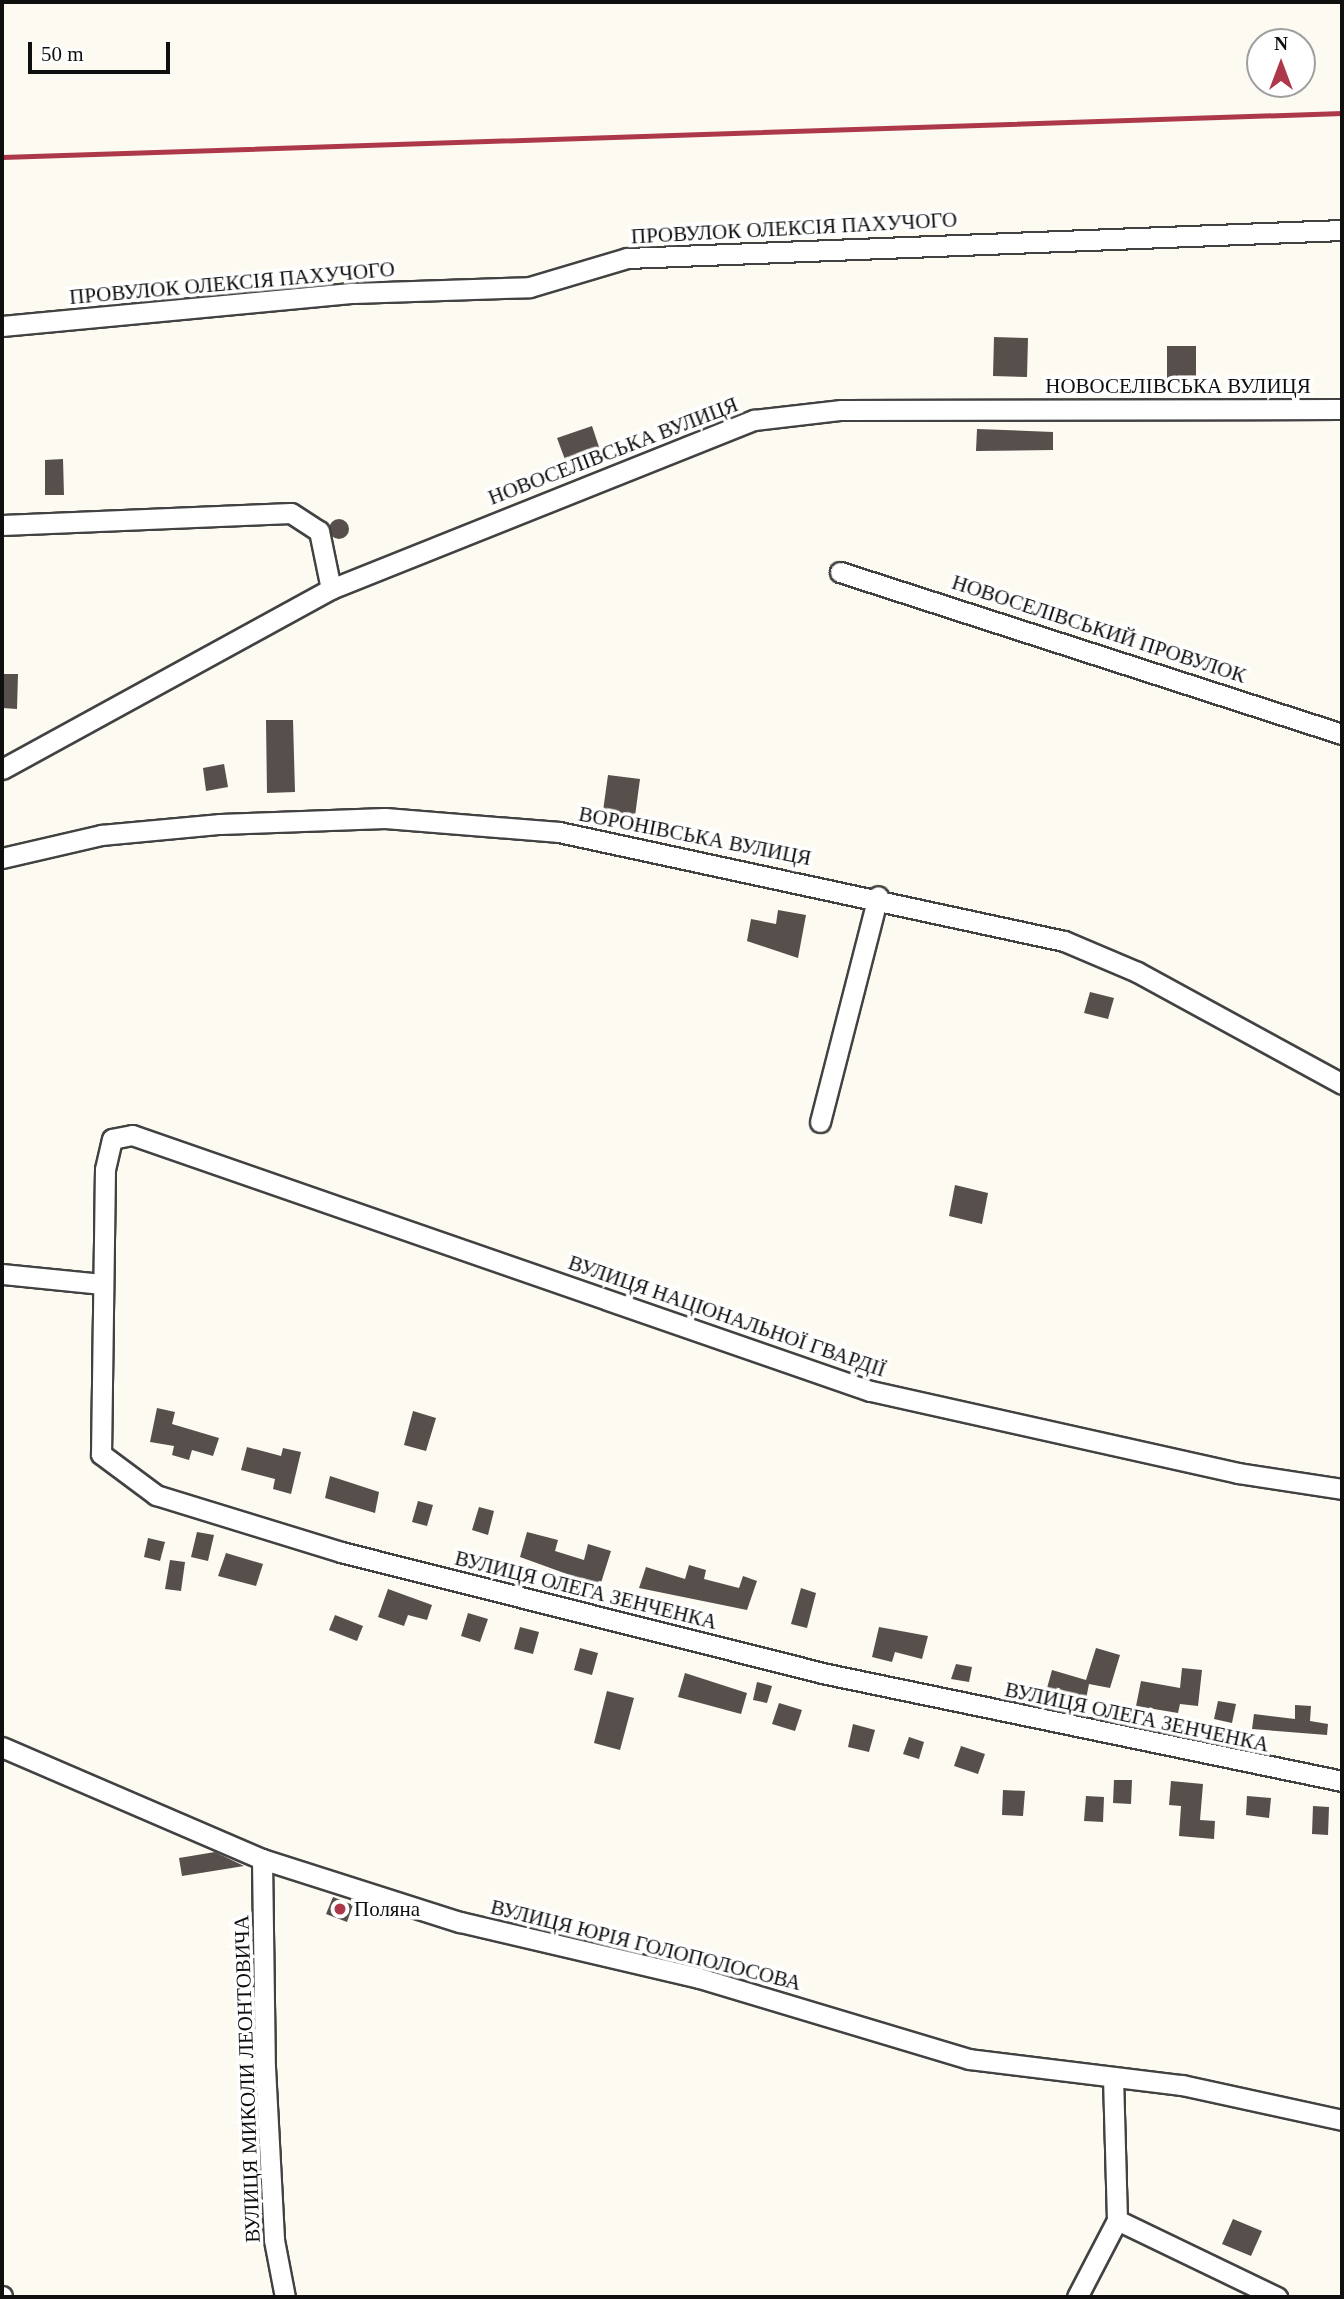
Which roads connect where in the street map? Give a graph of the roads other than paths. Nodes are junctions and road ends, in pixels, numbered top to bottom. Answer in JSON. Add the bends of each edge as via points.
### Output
{"nodes":[{"id":1,"x":1342,"y":230,"type":"edge"},
{"id":2,"x":2,"y":326,"type":"edge"},
{"id":3,"x":1342,"y":409,"type":"edge"},
{"id":4,"x":2,"y":525,"type":"edge"},
{"id":5,"x":840,"y":572,"type":"dead end"},
{"id":6,"x":331,"y":589,"type":"junction"},
{"id":7,"x":1342,"y":734,"type":"edge"},
{"id":8,"x":2,"y":769,"type":"edge"},
{"id":9,"x":2,"y":858,"type":"edge"},
{"id":10,"x":878,"y":896,"type":"junction"},
{"id":11,"x":1342,"y":1083,"type":"edge"},
{"id":12,"x":820,"y":1122,"type":"dead end"},
{"id":13,"x":2,"y":1274,"type":"edge"},
{"id":14,"x":103,"y":1284,"type":"junction"},
{"id":15,"x":1342,"y":1489,"type":"edge"},
{"id":16,"x":2,"y":1747,"type":"edge"},
{"id":17,"x":1342,"y":1781,"type":"edge"},
{"id":18,"x":262,"y":1859,"type":"junction"},
{"id":19,"x":1113,"y":2077,"type":"junction"},
{"id":20,"x":1342,"y":2120,"type":"edge"},
{"id":21,"x":1118,"y":2220,"type":"junction"},
{"id":22,"x":285,"y":2297,"type":"edge"},
{"id":23,"x":1077,"y":2297,"type":"edge"},
{"id":24,"x":1277,"y":2297,"type":"edge"}],
"edges":[{"from":1,"to":2,"type":"street","name":"ПРОВУЛОК ОЛЕКСІЯ ПАХУЧОГО","via":[[626,258],[530,287],[353,293]]},
{"from":3,"to":6,"type":"street","name":"НОВОСЕЛІВСЬКА ВУЛИЦЯ","via":[[841,410],[754,420]]},
{"from":4,"to":6,"type":"street","via":[[291,513],[319,531]]},
{"from":5,"to":7,"type":"street","name":"НОВОСЕЛІВСЬКИЙ ПРОВУЛОК"},
{"from":6,"to":8,"type":"street","name":"НОВОСЕЛІВСЬКА ВУЛИЦЯ"},
{"from":9,"to":10,"type":"street","name":"ВОРОНІВСЬКА ВУЛИЦЯ","via":[[165,827],[386,818],[559,832]]},
{"from":10,"to":11,"type":"street","name":"ВОРОНІВСЬКА ВУЛИЦЯ","via":[[1064,941],[1137,972]]},
{"from":10,"to":12,"type":"street"},
{"from":13,"to":14,"type":"street"},
{"from":14,"to":15,"type":"street","name":"ВУЛИЦЯ НАЦІОНАЛЬНОЇ ГВАРДІЇ","via":[[111,1139],[132,1135],[870,1391],[1238,1473]]},
{"from":14,"to":17,"type":"street","name":"ВУЛИЦЯ ОЛЕГА ЗЕНЧЕНКА","via":[[101,1454],[156,1495],[341,1552],[822,1673]]},
{"from":16,"to":18,"type":"street","name":"ВУЛИЦЯ ЮРІЯ ГОЛОПОЛОСОВА"},
{"from":18,"to":19,"type":"street","name":"ВУЛИЦЯ ЮРІЯ ГОЛОПОЛОСОВА","via":[[460,1922],[699,1978],[969,2059]]},
{"from":18,"to":22,"type":"street","name":"ВУЛИЦЯ МИКОЛИ ЛЕОНТОВИЧА","via":[[268,2134],[274,2240]]},
{"from":19,"to":20,"type":"street","name":"ВУЛИЦЯ ЮРІЯ ГОЛОПОЛОСОВА","via":[[1182,2085]]},
{"from":19,"to":21,"type":"street"},
{"from":21,"to":23,"type":"street"},
{"from":21,"to":24,"type":"street"}]}
